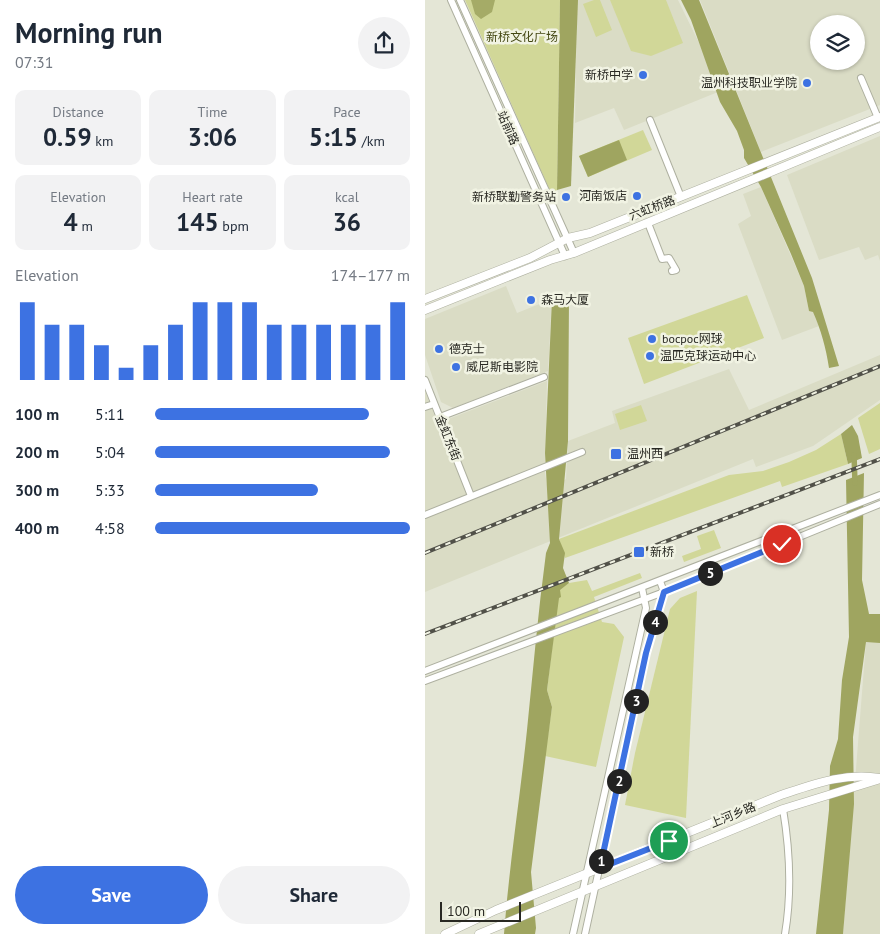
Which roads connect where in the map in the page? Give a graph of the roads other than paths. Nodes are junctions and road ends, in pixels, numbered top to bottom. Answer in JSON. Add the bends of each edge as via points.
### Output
{"nodes":[{"id":1,"x":451,"y":0,"type":"edge"},
{"id":2,"x":460,"y":0,"type":"edge"},
{"id":3,"x":861,"y":78,"type":"dead end"},
{"id":4,"x":879,"y":118,"type":"edge"},
{"id":5,"x":650,"y":120,"type":"dead end"},
{"id":6,"x":880,"y":127,"type":"edge"},
{"id":7,"x":681,"y":197,"type":"junction"},
{"id":8,"x":649,"y":223,"type":"junction"},
{"id":9,"x":568,"y":238,"type":"junction"},
{"id":10,"x":559,"y":242,"type":"junction"},
{"id":11,"x":574,"y":253,"type":"junction"},
{"id":12,"x":565,"y":256,"type":"junction"},
{"id":13,"x":672,"y":271,"type":"dead end"},
{"id":14,"x":425,"y":299,"type":"edge"},
{"id":15,"x":425,"y":310,"type":"edge"},
{"id":16,"x":544,"y":377,"type":"dead end"},
{"id":17,"x":425,"y":380,"type":"edge"},
{"id":18,"x":434,"y":404,"type":"junction"},
{"id":19,"x":425,"y":407,"type":"edge"},
{"id":20,"x":440,"y":418,"type":"junction"},
{"id":21,"x":582,"y":452,"type":"dead end"},
{"id":22,"x":880,"y":495,"type":"edge"},
{"id":23,"x":471,"y":496,"type":"junction"},
{"id":24,"x":880,"y":504,"type":"edge"},
{"id":25,"x":425,"y":515,"type":"edge"},
{"id":26,"x":660,"y":581,"type":"junction"},
{"id":27,"x":642,"y":588,"type":"junction"},
{"id":28,"x":664,"y":592,"type":"junction"},
{"id":29,"x":646,"y":599,"type":"junction"},
{"id":30,"x":425,"y":671,"type":"edge"},
{"id":31,"x":425,"y":681,"type":"edge"},
{"id":32,"x":880,"y":778,"type":"edge"},
{"id":33,"x":783,"y":809,"type":"junction"},
{"id":34,"x":600,"y":868,"type":"junction"},
{"id":35,"x":586,"y":874,"type":"junction"},
{"id":36,"x":597,"y":886,"type":"junction"},
{"id":37,"x":582,"y":892,"type":"junction"},
{"id":38,"x":445,"y":934,"type":"edge"},
{"id":39,"x":479,"y":934,"type":"edge"},
{"id":40,"x":573,"y":934,"type":"edge"},
{"id":41,"x":585,"y":934,"type":"edge"},
{"id":42,"x":785,"y":934,"type":"edge"}],
"edges":[{"from":1,"to":10,"type":"street","name":"站前路"},
{"from":2,"to":9,"type":"street","name":"站前路"},
{"from":3,"to":4,"type":"street"},
{"from":4,"to":7,"type":"main road","name":"六虹桥路"},
{"from":5,"to":7,"type":"street"},
{"from":6,"to":8,"type":"main road","name":"六虹桥路"},
{"from":7,"to":9,"type":"main road","name":"六虹桥路"},
{"from":8,"to":11,"type":"main road","name":"六虹桥路"},
{"from":8,"to":13,"type":"street","via":[[662,259],[669,258],[676,270]]},
{"from":9,"to":10,"type":"main road","name":"六虹桥路"},
{"from":9,"to":11,"type":"street","name":"站前路"},
{"from":10,"to":12,"type":"street","name":"站前路"},
{"from":10,"to":14,"type":"main road","name":"六虹桥路","via":[[530,258]]},
{"from":11,"to":12,"type":"main road","name":"六虹桥路"},
{"from":12,"to":15,"type":"main road","name":"六虹桥路"},
{"from":16,"to":20,"type":"street"},
{"from":17,"to":18,"type":"street","name":"金虹东街"},
{"from":18,"to":19,"type":"street"},
{"from":18,"to":20,"type":"street","name":"金虹东街"},
{"from":20,"to":23,"type":"street","name":"金虹东街"},
{"from":21,"to":23,"type":"street"},
{"from":22,"to":26,"type":"street"},
{"from":23,"to":25,"type":"street"},
{"from":24,"to":28,"type":"street"},
{"from":26,"to":27,"type":"street"},
{"from":26,"to":28,"type":"street"},
{"from":27,"to":29,"type":"street"},
{"from":27,"to":30,"type":"street"},
{"from":28,"to":29,"type":"street"},
{"from":28,"to":34,"type":"street","via":[[646,653]]},
{"from":29,"to":31,"type":"street"},
{"from":29,"to":35,"type":"street"},
{"from":32,"to":33,"type":"main road","name":"上河乡路"},
{"from":32,"to":34,"type":"main road","name":"上河乡路","via":[[859,774],[781,795]]},
{"from":33,"to":36,"type":"main road","name":"上河乡路"},
{"from":33,"to":42,"type":"street","via":[[790,873]]},
{"from":34,"to":35,"type":"main road","name":"上河乡路"},
{"from":34,"to":36,"type":"street"},
{"from":35,"to":37,"type":"street"},
{"from":35,"to":38,"type":"main road","name":"上河乡路"},
{"from":36,"to":37,"type":"main road","name":"上河乡路"},
{"from":36,"to":41,"type":"street"},
{"from":37,"to":39,"type":"main road","name":"上河乡路"},
{"from":37,"to":40,"type":"street"}]}
